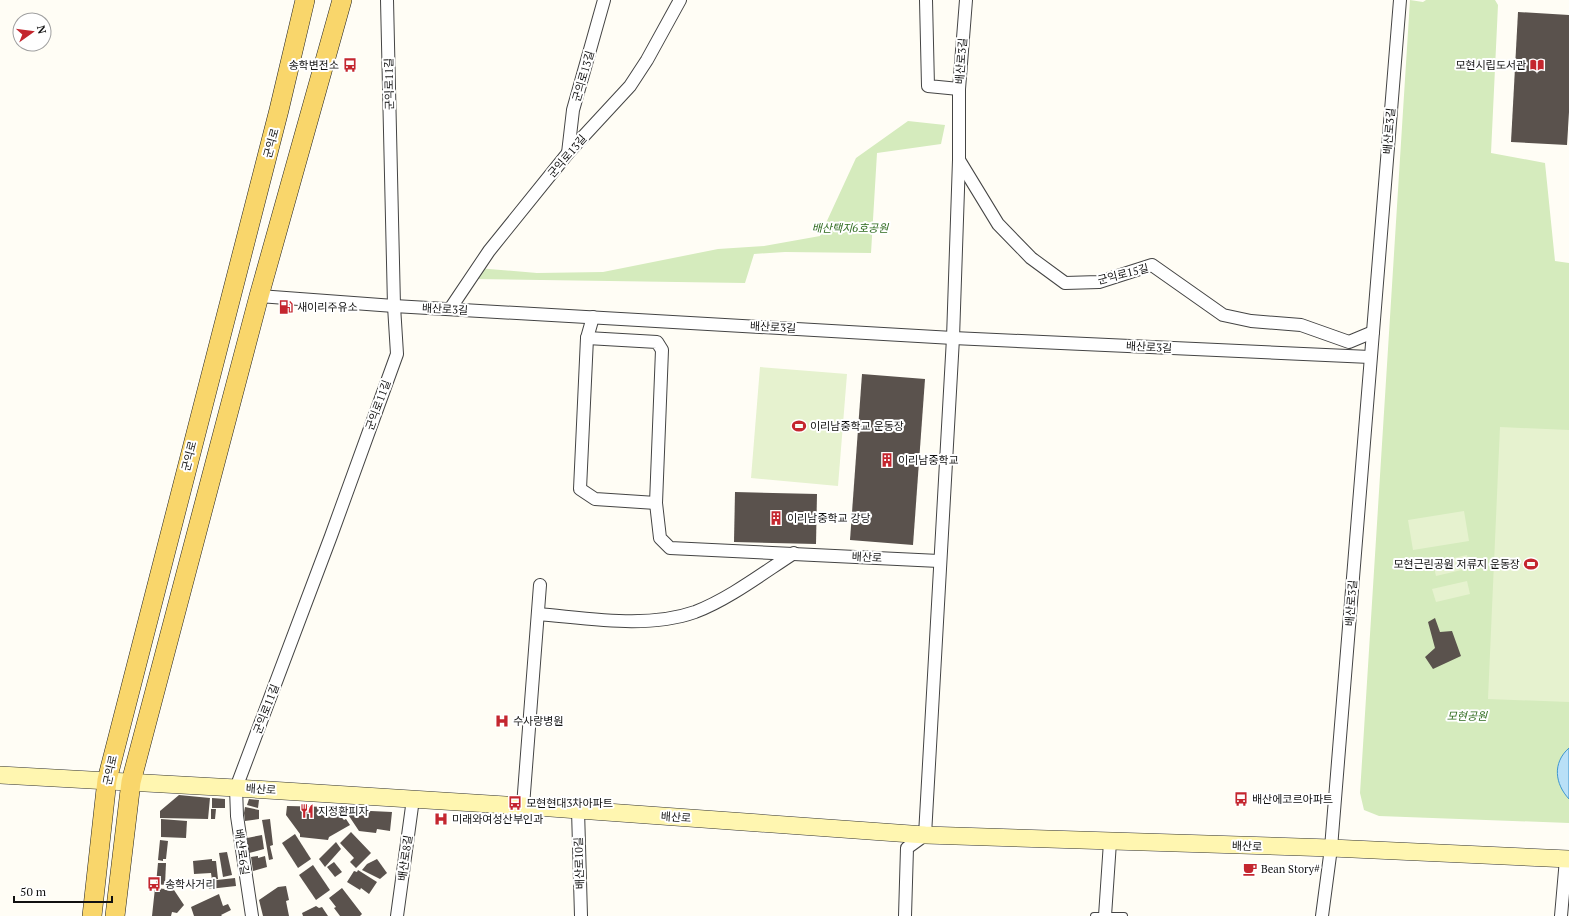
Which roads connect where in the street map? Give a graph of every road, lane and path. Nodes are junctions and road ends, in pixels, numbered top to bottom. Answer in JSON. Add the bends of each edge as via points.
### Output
{"nodes":[{"id":1,"x":305,"y":0,"type":"edge"},
{"id":2,"x":342,"y":0,"type":"edge"},
{"id":3,"x":387,"y":0,"type":"edge"},
{"id":4,"x":604,"y":0,"type":"edge"},
{"id":5,"x":680,"y":0,"type":"edge"},
{"id":6,"x":926,"y":0,"type":"edge"},
{"id":7,"x":966,"y":0,"type":"edge"},
{"id":8,"x":1400,"y":0,"type":"edge"},
{"id":9,"x":959,"y":89,"type":"junction"},
{"id":10,"x":568,"y":153,"type":"junction"},
{"id":11,"x":959,"y":160,"type":"junction"},
{"id":12,"x":259,"y":296,"type":"junction"},
{"id":13,"x":394,"y":306,"type":"junction"},
{"id":14,"x":450,"y":309,"type":"junction"},
{"id":15,"x":593,"y":316,"type":"junction"},
{"id":16,"x":1372,"y":332,"type":"junction"},
{"id":17,"x":587,"y":338,"type":"junction"},
{"id":18,"x":953,"y":338,"type":"junction"},
{"id":19,"x":1370,"y":357,"type":"junction"},
{"id":20,"x":656,"y":503,"type":"junction"},
{"id":21,"x":794,"y":553,"type":"junction"},
{"id":22,"x":940,"y":560,"type":"junction"},
{"id":23,"x":540,"y":585,"type":"dead end"},
{"id":24,"x":538,"y":614,"type":"junction"},
{"id":25,"x":0,"y":775,"type":"edge"},
{"id":26,"x":107,"y":780,"type":"junction"},
{"id":27,"x":131,"y":782,"type":"junction"},
{"id":28,"x":236,"y":788,"type":"junction"},
{"id":29,"x":413,"y":799,"type":"junction"},
{"id":30,"x":523,"y":806,"type":"junction"},
{"id":31,"x":578,"y":810,"type":"junction"},
{"id":32,"x":925,"y":835,"type":"junction"},
{"id":33,"x":1110,"y":842,"type":"junction"},
{"id":34,"x":1332,"y":848,"type":"junction"},
{"id":35,"x":1568,"y":859,"type":"edge"},
{"id":36,"x":580,"y":914,"type":"edge"},
{"id":37,"x":92,"y":916,"type":"edge"},
{"id":38,"x":115,"y":916,"type":"edge"},
{"id":39,"x":252,"y":916,"type":"edge"},
{"id":40,"x":397,"y":916,"type":"edge"},
{"id":41,"x":905,"y":916,"type":"edge"},
{"id":42,"x":1101,"y":916,"type":"edge"},
{"id":43,"x":1124,"y":916,"type":"edge"},
{"id":44,"x":1322,"y":916,"type":"edge"},
{"id":45,"x":1561,"y":916,"type":"edge"}],
"edges":[{"from":1,"to":26,"type":"main road","name":"군익로"},
{"from":2,"to":12,"type":"main road"},
{"from":3,"to":13,"type":"street","name":"군익로11길"},
{"from":4,"to":10,"type":"street","name":"군의로13길","via":[[573,110]]},
{"from":5,"to":10,"type":"street","name":"군익로13길","via":[[648,60],[630,86]]},
{"from":6,"to":9,"type":"street","via":[[928,86]]},
{"from":7,"to":9,"type":"street","name":"배산로3길"},
{"from":8,"to":16,"type":"street","name":"배산로3길"},
{"from":9,"to":11,"type":"street","name":"배산로3길"},
{"from":10,"to":14,"type":"street","name":"군익로13길","via":[[489,252]]},
{"from":11,"to":16,"type":"street","name":"군익로15길","via":[[998,224],[1031,258],[1065,283],[1099,282],[1152,265],[1223,315],[1251,321],[1301,325],[1349,342]]},
{"from":11,"to":18,"type":"street","name":"배산로3길"},
{"from":12,"to":13,"type":"street"},
{"from":12,"to":27,"type":"main road"},
{"from":13,"to":14,"type":"street","name":"배산로3길"},
{"from":13,"to":28,"type":"street","name":"군익로11길","via":[[397,354]]},
{"from":14,"to":15,"type":"street","name":"배산로3길"},
{"from":15,"to":17,"type":"street"},
{"from":15,"to":18,"type":"street","name":"배산로3길"},
{"from":16,"to":19,"type":"street","name":"배산로3길"},
{"from":17,"to":20,"type":"street","via":[[580,489],[595,499]]},
{"from":17,"to":20,"type":"street","via":[[657,342],[662,350]]},
{"from":18,"to":19,"type":"street","name":"배산로3길"},
{"from":18,"to":22,"type":"street","name":"배산로3길"},
{"from":19,"to":34,"type":"street","name":"배산로3길"},
{"from":20,"to":21,"type":"street","via":[[660,538],[670,548]]},
{"from":21,"to":22,"type":"street","name":"배산로"},
{"from":21,"to":24,"type":"street","via":[[722,599],[694,612],[632,621]]},
{"from":22,"to":32,"type":"street"},
{"from":23,"to":24,"type":"street"},
{"from":24,"to":30,"type":"street"},
{"from":25,"to":26,"type":"street","name":"배산로"},
{"from":26,"to":27,"type":"street","name":"배산로"},
{"from":26,"to":37,"type":"main road","name":"군익로"},
{"from":27,"to":28,"type":"street","name":"배산로"},
{"from":27,"to":38,"type":"main road"},
{"from":28,"to":29,"type":"street","name":"배산로"},
{"from":28,"to":39,"type":"street","name":"배산로6길","via":[[237,816]]},
{"from":29,"to":30,"type":"street","name":"배산로"},
{"from":29,"to":40,"type":"street","name":"배산로8길"},
{"from":30,"to":31,"type":"street","name":"배산로"},
{"from":31,"to":32,"type":"street","name":"배산로"},
{"from":31,"to":36,"type":"street","name":"배산로10길"},
{"from":32,"to":33,"type":"street","name":"배산로"},
{"from":32,"to":41,"type":"street","via":[[907,848]]},
{"from":33,"to":34,"type":"street","name":"배산로"},
{"from":33,"to":42,"type":"street"},
{"from":34,"to":35,"type":"street","name":"배산로"},
{"from":34,"to":44,"type":"street","name":"배산로3길"},
{"from":35,"to":45,"type":"street"},
{"from":42,"to":43,"type":"lane"}]}
